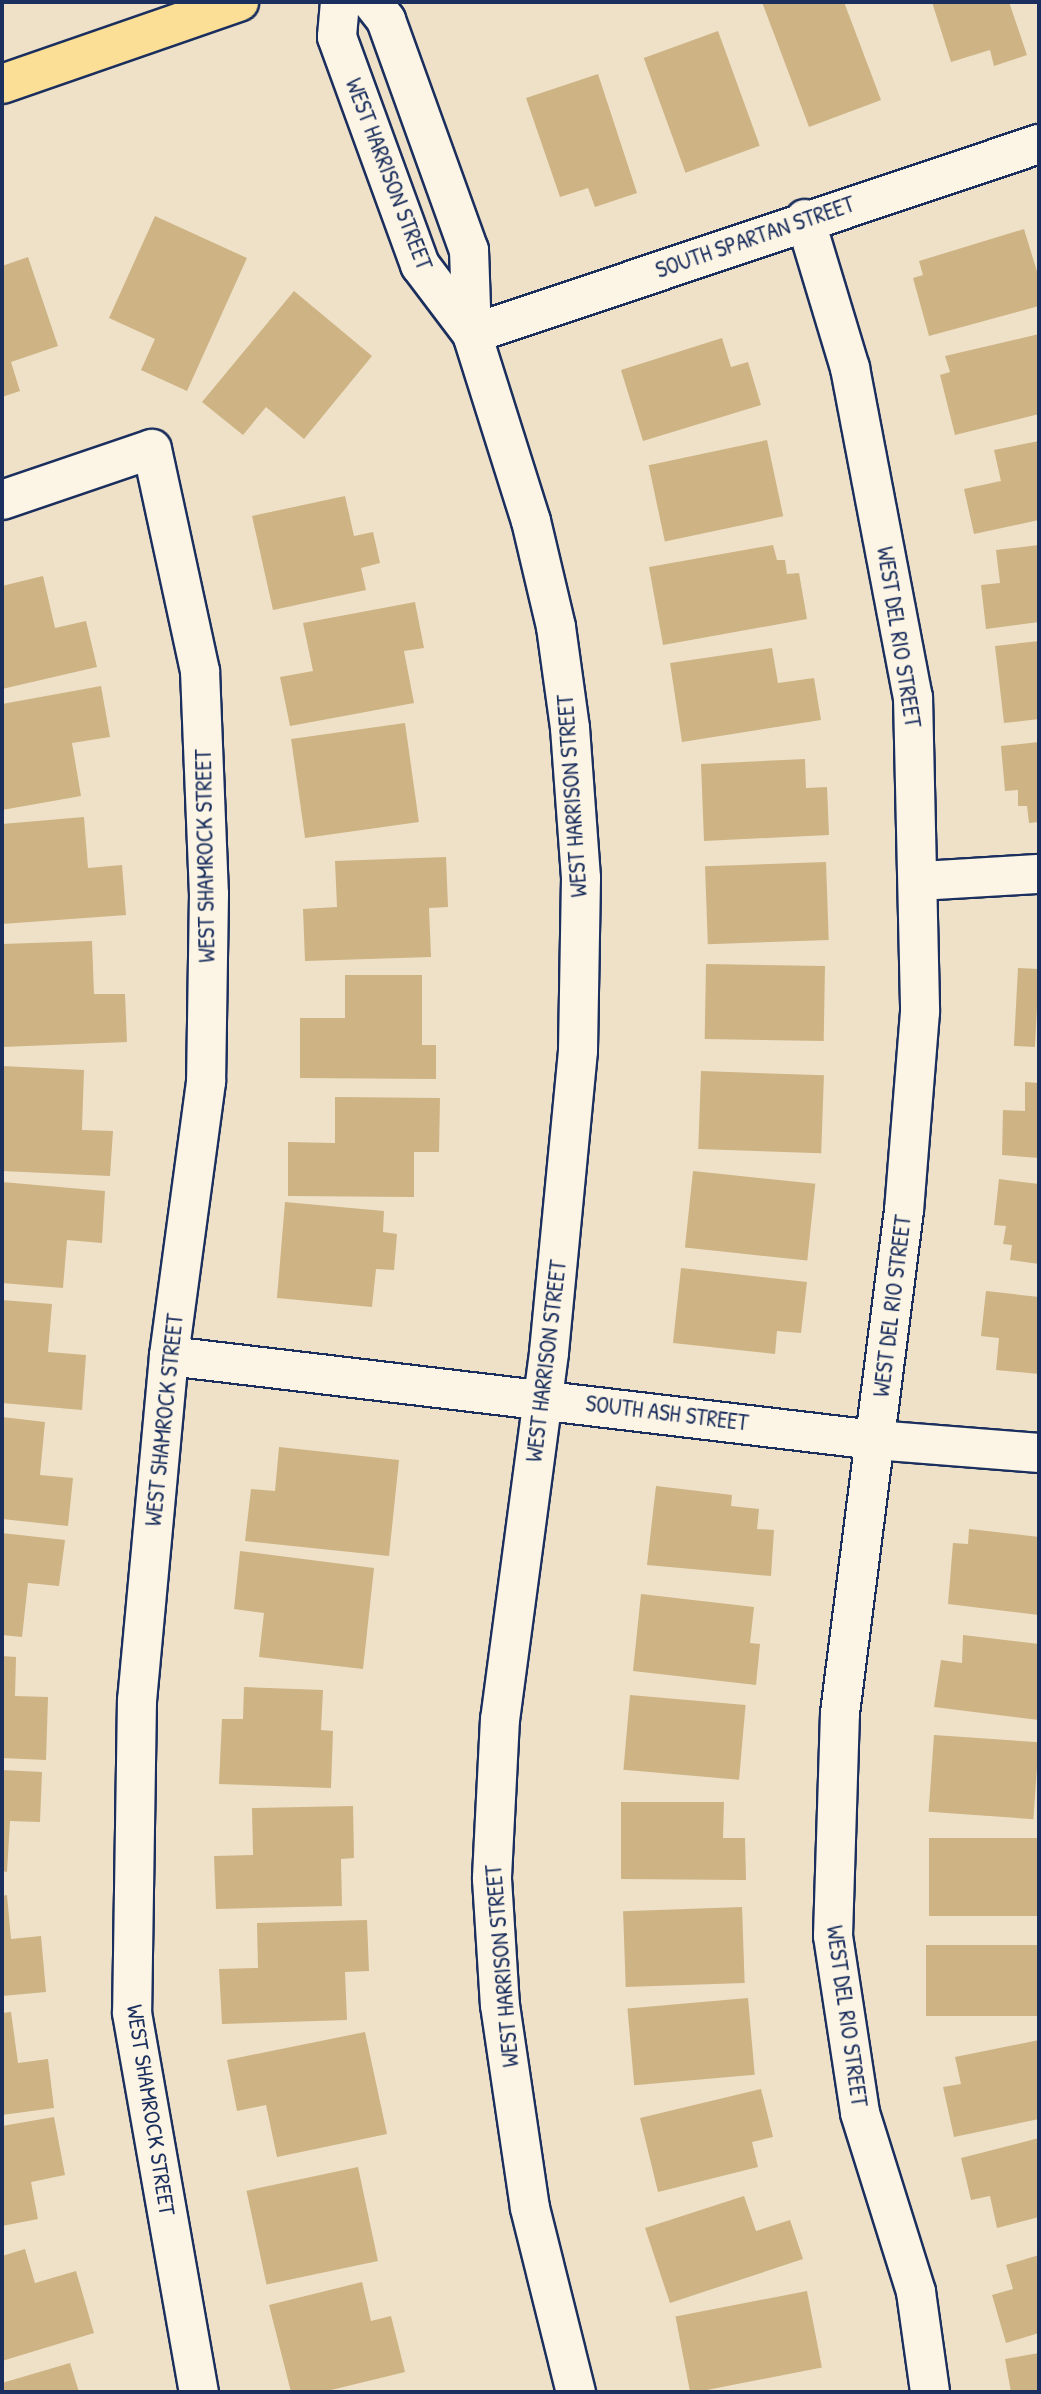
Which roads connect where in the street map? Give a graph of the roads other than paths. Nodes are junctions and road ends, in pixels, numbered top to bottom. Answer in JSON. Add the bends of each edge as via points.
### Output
{"nodes":[{"id":1,"x":239,"y":2,"type":"edge"},
{"id":2,"x":340,"y":2,"type":"edge"},
{"id":3,"x":372,"y":2,"type":"edge"},
{"id":4,"x":2,"y":84,"type":"edge"},
{"id":5,"x":1039,"y":144,"type":"edge"},
{"id":6,"x":804,"y":219,"type":"junction"},
{"id":7,"x":472,"y":334,"type":"junction"},
{"id":8,"x":2,"y":500,"type":"edge"},
{"id":9,"x":1039,"y":874,"type":"edge"},
{"id":10,"x":920,"y":881,"type":"junction"},
{"id":11,"x":169,"y":1356,"type":"junction"},
{"id":12,"x":542,"y":1397,"type":"junction"},
{"id":13,"x":875,"y":1440,"type":"junction"},
{"id":14,"x":1039,"y":1453,"type":"edge"},
{"id":15,"x":199,"y":2392,"type":"edge"},
{"id":16,"x":576,"y":2392,"type":"edge"},
{"id":17,"x":930,"y":2392,"type":"edge"}],
"edges":[{"from":1,"to":4,"type":"main road"},
{"from":2,"to":7,"type":"street","name":"WEST HARRISON STREET","via":[[337,37],[420,265]]},
{"from":3,"to":7,"type":"street","name":"WEST HARRISON STREET","via":[[386,20],[469,250]]},
{"from":5,"to":6,"type":"street","name":"SOUTH SPARTAN STREET"},
{"from":6,"to":7,"type":"street","name":"SOUTH SPARTAN STREET"},
{"from":6,"to":10,"type":"street","name":"WEST DEL RIO STREET","via":[[850,368],[913,697]]},
{"from":7,"to":12,"type":"street","name":"WEST HARRISON STREET","via":[[531,521],[556,627],[570,728],[582,878],[578,1051]]},
{"from":8,"to":11,"type":"street","name":"WEST SHAMROCK STREET","via":[[152,449],[200,671],[209,894],[206,1082]]},
{"from":9,"to":10,"type":"street"},
{"from":10,"to":13,"type":"street","name":"WEST DEL RIO STREET","via":[[920,1012]]},
{"from":11,"to":12,"type":"street","name":"SOUTH ASH STREET"},
{"from":11,"to":15,"type":"street","name":"WEST SHAMROCK STREET","via":[[137,1700],[132,2013]]},
{"from":12,"to":13,"type":"street","name":"SOUTH ASH STREET"},
{"from":12,"to":16,"type":"street","name":"WEST HARRISON STREET","via":[[500,1720],[492,1879],[500,2005],[530,2208]]},
{"from":13,"to":14,"type":"street","name":"SOUTH ASH STREET"},
{"from":13,"to":17,"type":"street","name":"WEST DEL RIO STREET","via":[[840,1713],[832,1936],[860,2113],[916,2292]]}]}
